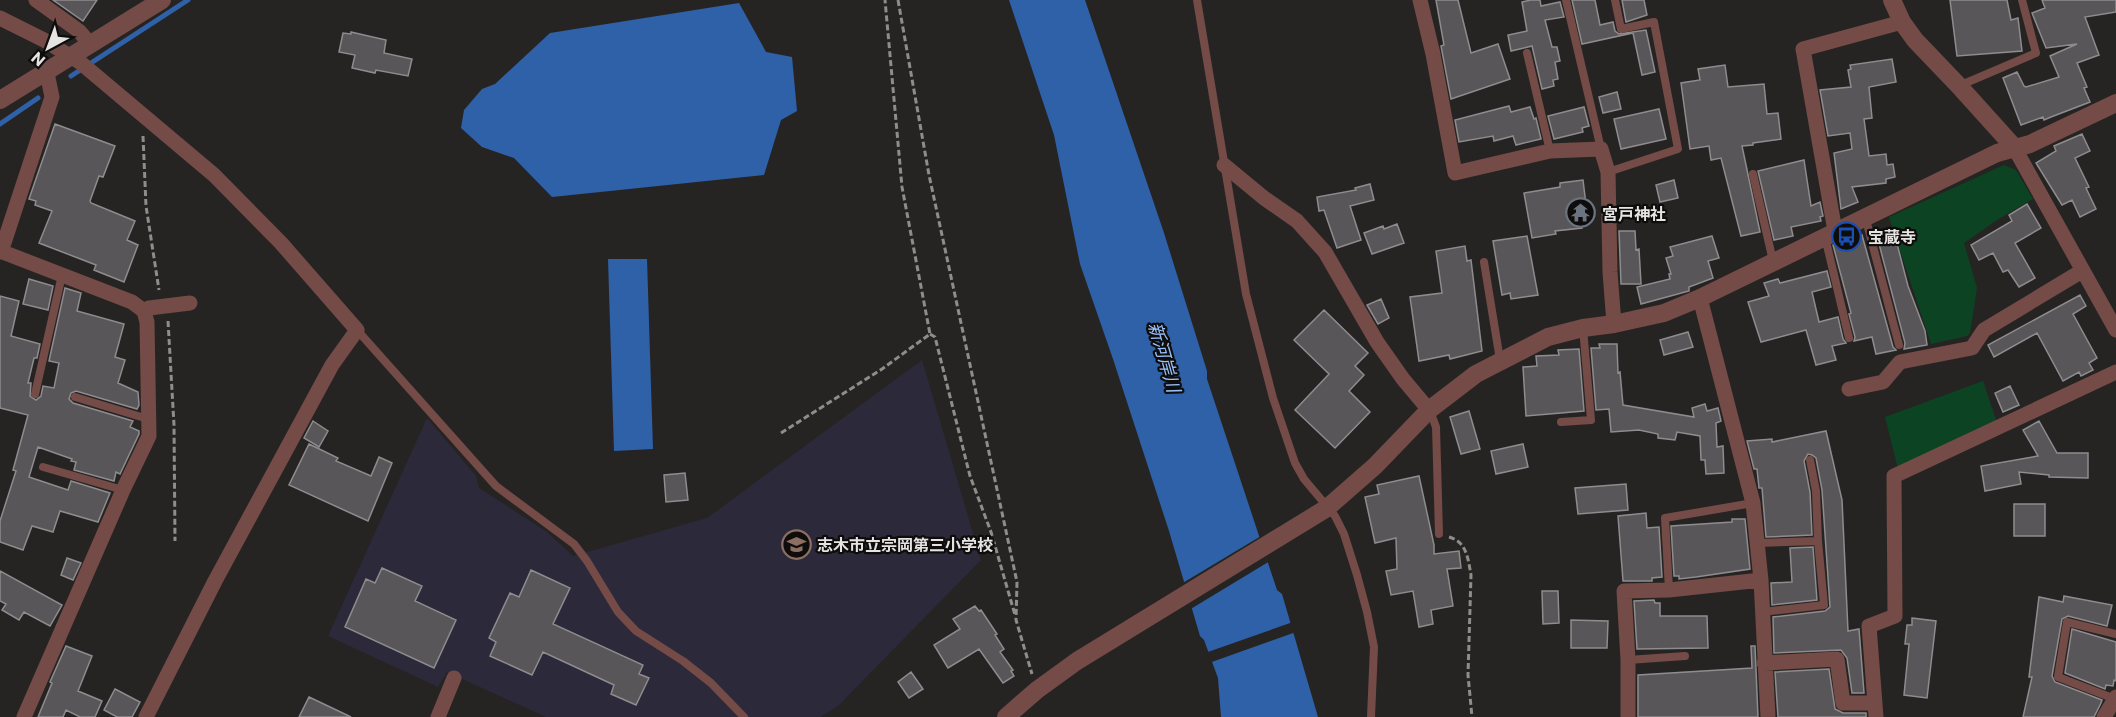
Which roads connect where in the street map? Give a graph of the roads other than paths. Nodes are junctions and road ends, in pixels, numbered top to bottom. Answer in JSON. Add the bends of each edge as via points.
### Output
{"nodes":[{"id":1,"x":36,"y":0,"type":"edge"},
{"id":2,"x":162,"y":0,"type":"edge"},
{"id":3,"x":1197,"y":0,"type":"edge"},
{"id":4,"x":1420,"y":0,"type":"edge"},
{"id":5,"x":1566,"y":0,"type":"edge"},
{"id":6,"x":1615,"y":0,"type":"edge"},
{"id":7,"x":1892,"y":0,"type":"edge"},
{"id":8,"x":2022,"y":0,"type":"edge"},
{"id":9,"x":0,"y":18,"type":"edge"},
{"id":10,"x":1902,"y":22,"type":"junction"},
{"id":11,"x":91,"y":45,"type":"junction"},
{"id":12,"x":1527,"y":53,"type":"dead end"},
{"id":13,"x":81,"y":62,"type":"junction"},
{"id":14,"x":47,"y":73,"type":"junction"},
{"id":15,"x":1959,"y":86,"type":"junction"},
{"id":16,"x":0,"y":100,"type":"edge"},
{"id":17,"x":2116,"y":103,"type":"edge"},
{"id":18,"x":2014,"y":147,"type":"junction"},
{"id":19,"x":1601,"y":148,"type":"junction"},
{"id":20,"x":1550,"y":151,"type":"junction"},
{"id":21,"x":1224,"y":165,"type":"junction"},
{"id":22,"x":1608,"y":172,"type":"junction"},
{"id":23,"x":1753,"y":174,"type":"dead end"},
{"id":24,"x":1865,"y":216,"type":"junction"},
{"id":25,"x":1830,"y":233,"type":"junction"},
{"id":26,"x":0,"y":251,"type":"edge"},
{"id":27,"x":1773,"y":261,"type":"junction"},
{"id":28,"x":1484,"y":262,"type":"dead end"},
{"id":29,"x":2082,"y":271,"type":"junction"},
{"id":30,"x":62,"y":275,"type":"junction"},
{"id":31,"x":1700,"y":298,"type":"junction"},
{"id":32,"x":190,"y":303,"type":"dead end"},
{"id":33,"x":144,"y":311,"type":"junction"},
{"id":34,"x":1614,"y":324,"type":"junction"},
{"id":35,"x":2115,"y":324,"type":"edge"},
{"id":36,"x":1583,"y":328,"type":"junction"},
{"id":37,"x":357,"y":330,"type":"junction"},
{"id":38,"x":1849,"y":338,"type":"dead end"},
{"id":39,"x":1899,"y":345,"type":"dead end"},
{"id":40,"x":1500,"y":360,"type":"junction"},
{"id":41,"x":2116,"y":372,"type":"edge"},
{"id":42,"x":1849,"y":389,"type":"dead end"},
{"id":43,"x":35,"y":394,"type":"dead end"},
{"id":44,"x":75,"y":397,"type":"dead end"},
{"id":45,"x":1429,"y":410,"type":"junction"},
{"id":46,"x":150,"y":420,"type":"junction"},
{"id":47,"x":1561,"y":422,"type":"dead end"},
{"id":48,"x":1810,"y":460,"type":"dead end"},
{"id":49,"x":43,"y":467,"type":"dead end"},
{"id":50,"x":123,"y":490,"type":"junction"},
{"id":51,"x":1753,"y":503,"type":"junction"},
{"id":52,"x":1327,"y":508,"type":"junction"},
{"id":53,"x":1439,"y":534,"type":"road end"},
{"id":54,"x":1818,"y":541,"type":"junction"},
{"id":55,"x":1758,"y":543,"type":"junction"},
{"id":56,"x":1761,"y":580,"type":"junction"},
{"id":57,"x":1669,"y":590,"type":"junction"},
{"id":58,"x":1762,"y":612,"type":"junction"},
{"id":59,"x":2116,"y":634,"type":"edge"},
{"id":60,"x":1685,"y":656,"type":"dead end"},
{"id":61,"x":1628,"y":660,"type":"junction"},
{"id":62,"x":1764,"y":663,"type":"junction"},
{"id":63,"x":454,"y":678,"type":"dead end"},
{"id":64,"x":2115,"y":698,"type":"edge"},
{"id":65,"x":1876,"y":710,"type":"edge"},
{"id":66,"x":24,"y":717,"type":"edge"},
{"id":67,"x":146,"y":717,"type":"edge"},
{"id":68,"x":438,"y":717,"type":"edge"},
{"id":69,"x":744,"y":717,"type":"edge"},
{"id":70,"x":1006,"y":717,"type":"edge"},
{"id":71,"x":1371,"y":717,"type":"edge"},
{"id":72,"x":1628,"y":717,"type":"edge"},
{"id":73,"x":1768,"y":717,"type":"edge"},
{"id":74,"x":2104,"y":717,"type":"edge"}],
"edges":[{"from":1,"to":11,"type":"street","via":[[80,31]]},
{"from":2,"to":11,"type":"street"},
{"from":3,"to":21,"type":"lane"},
{"from":4,"to":20,"type":"street","via":[[1434,54],[1455,173]]},
{"from":5,"to":19,"type":"lane"},
{"from":6,"to":22,"type":"lane","via":[[1621,29],[1654,22],[1678,149]]},
{"from":7,"to":10,"type":"street"},
{"from":8,"to":15,"type":"lane","via":[[2036,53]]},
{"from":9,"to":13,"type":"street"},
{"from":10,"to":15,"type":"street"},
{"from":10,"to":25,"type":"street","via":[[1803,49]]},
{"from":11,"to":13,"type":"street"},
{"from":12,"to":20,"type":"lane"},
{"from":13,"to":14,"type":"street"},
{"from":13,"to":37,"type":"street","via":[[214,175],[281,243]]},
{"from":14,"to":16,"type":"street"},
{"from":14,"to":26,"type":"street","via":[[51,97]]},
{"from":15,"to":18,"type":"street"},
{"from":17,"to":18,"type":"street","via":[[2030,144]]},
{"from":18,"to":24,"type":"street"},
{"from":18,"to":29,"type":"street"},
{"from":19,"to":20,"type":"street"},
{"from":19,"to":22,"type":"street"},
{"from":21,"to":45,"type":"street","via":[[1298,221],[1325,252],[1377,342]]},
{"from":21,"to":52,"type":"lane","via":[[1246,294],[1273,398],[1295,463]]},
{"from":22,"to":34,"type":"street"},
{"from":23,"to":27,"type":"lane"},
{"from":24,"to":25,"type":"street"},
{"from":24,"to":39,"type":"lane"},
{"from":25,"to":27,"type":"street"},
{"from":25,"to":38,"type":"lane"},
{"from":26,"to":30,"type":"street"},
{"from":27,"to":31,"type":"street"},
{"from":28,"to":40,"type":"lane"},
{"from":29,"to":35,"type":"street"},
{"from":29,"to":42,"type":"street","via":[[1984,330],[1972,348],[1900,362],[1883,382]]},
{"from":30,"to":33,"type":"street","via":[[132,302]]},
{"from":30,"to":43,"type":"lane"},
{"from":31,"to":34,"type":"street","via":[[1664,313]]},
{"from":31,"to":51,"type":"street"},
{"from":32,"to":33,"type":"street","via":[[163,302]]},
{"from":33,"to":46,"type":"street"},
{"from":34,"to":36,"type":"street"},
{"from":36,"to":40,"type":"street","via":[[1548,337]]},
{"from":36,"to":47,"type":"lane","via":[[1591,420]]},
{"from":37,"to":67,"type":"street","via":[[332,364]]},
{"from":37,"to":69,"type":"lane","via":[[496,486],[574,544],[618,612],[636,632],[711,683]]},
{"from":40,"to":45,"type":"street"},
{"from":41,"to":65,"type":"street","via":[[1894,476],[1895,616],[1869,626]]},
{"from":44,"to":46,"type":"lane"},
{"from":45,"to":52,"type":"street"},
{"from":45,"to":53,"type":"lane","via":[[1436,427]]},
{"from":46,"to":50,"type":"street","via":[[149,436]]},
{"from":48,"to":54,"type":"lane"},
{"from":49,"to":50,"type":"lane"},
{"from":50,"to":66,"type":"street"},
{"from":51,"to":55,"type":"street"},
{"from":51,"to":57,"type":"lane","via":[[1665,518]]},
{"from":52,"to":70,"type":"street","via":[[1056,676]]},
{"from":52,"to":71,"type":"lane","via":[[1344,534],[1372,633]]},
{"from":54,"to":55,"type":"lane"},
{"from":54,"to":58,"type":"lane","via":[[1824,605]]},
{"from":55,"to":56,"type":"street"},
{"from":56,"to":57,"type":"street"},
{"from":56,"to":58,"type":"street"},
{"from":57,"to":61,"type":"street","via":[[1624,591]]},
{"from":58,"to":62,"type":"street"},
{"from":59,"to":64,"type":"lane","via":[[2067,622],[2058,678]]},
{"from":60,"to":61,"type":"lane"},
{"from":61,"to":72,"type":"street"},
{"from":62,"to":65,"type":"street","via":[[1837,659],[1843,703]]},
{"from":62,"to":73,"type":"street"},
{"from":63,"to":68,"type":"street"},
{"from":64,"to":74,"type":"street"}]}
